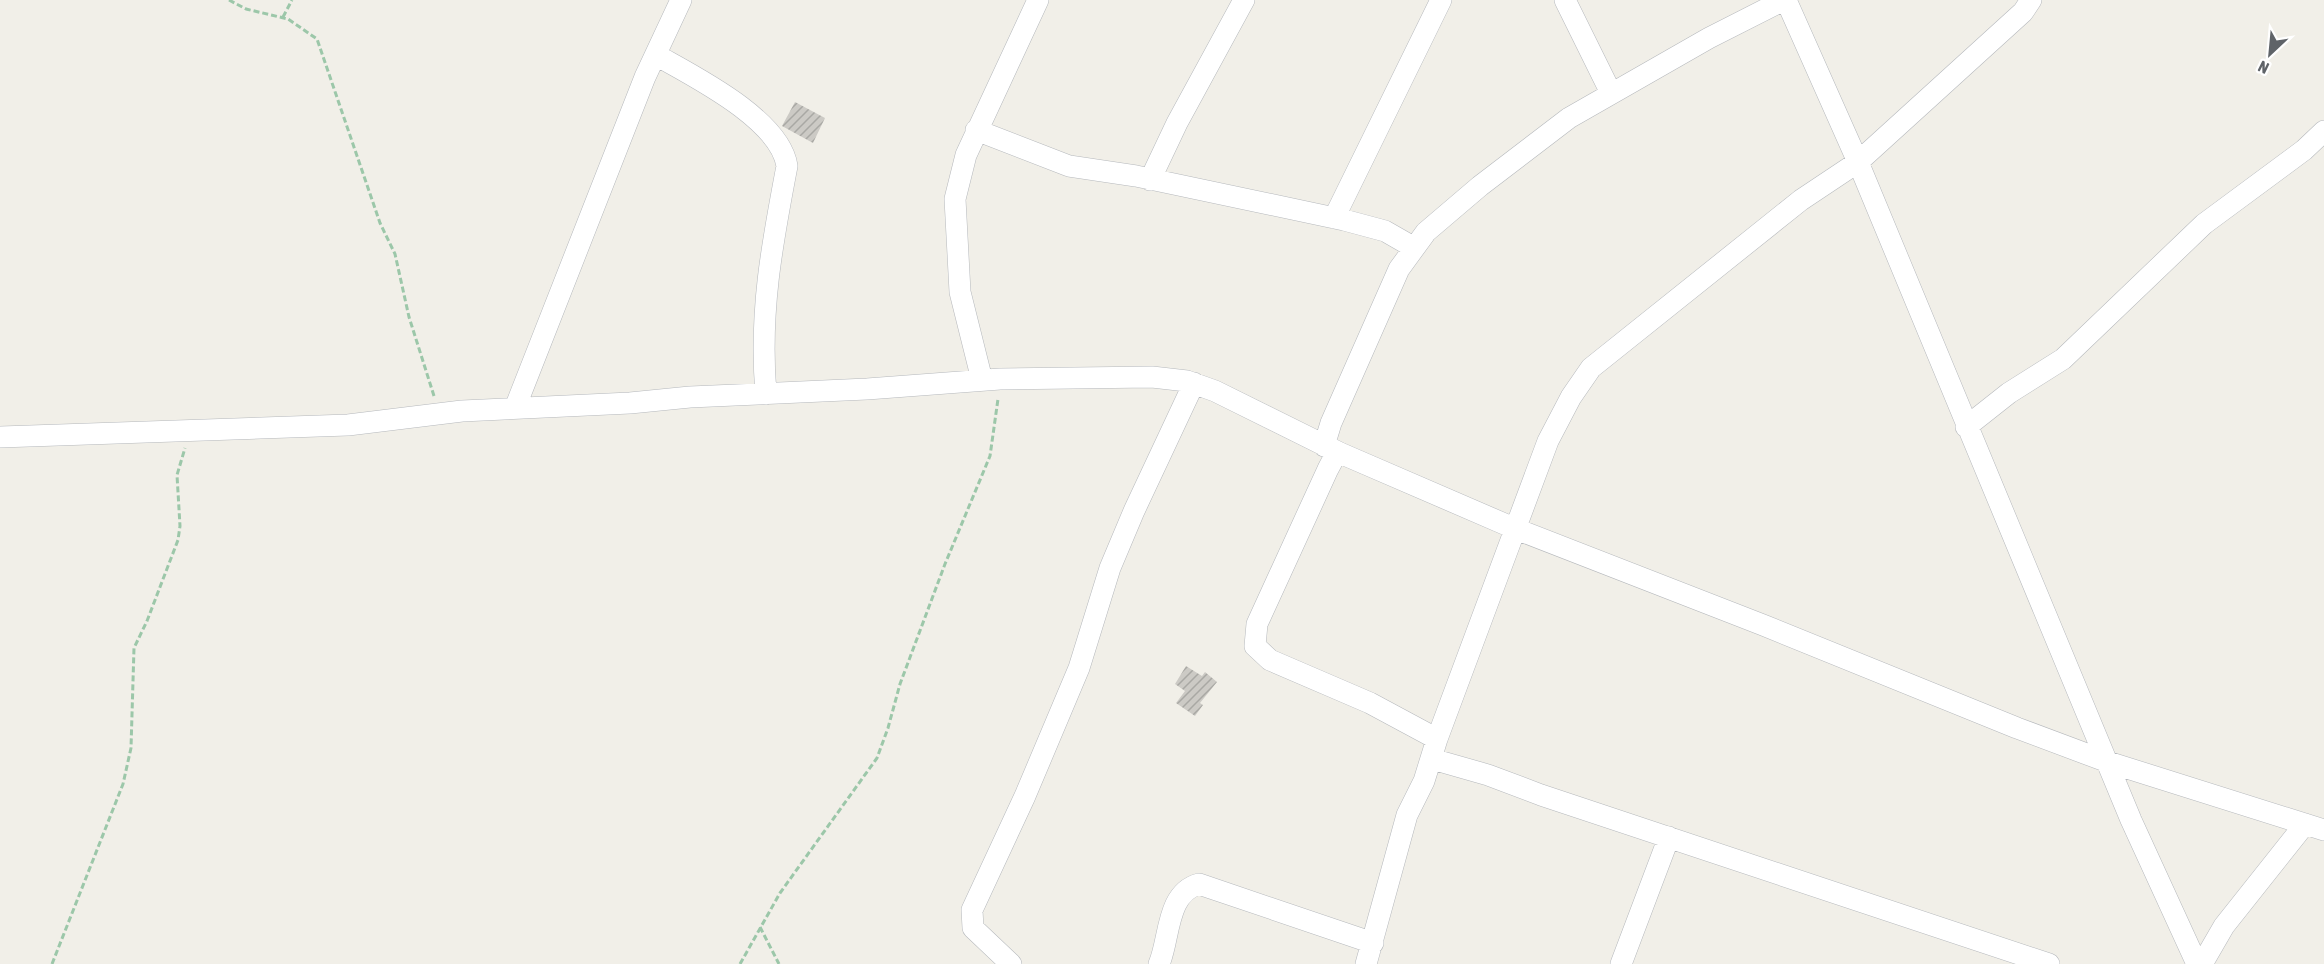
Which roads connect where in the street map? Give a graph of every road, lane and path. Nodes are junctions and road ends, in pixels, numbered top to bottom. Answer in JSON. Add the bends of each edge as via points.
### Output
{"nodes":[{"id":1,"x":229,"y":0,"type":"edge"},
{"id":2,"x":292,"y":0,"type":"edge"},
{"id":3,"x":681,"y":0,"type":"edge"},
{"id":4,"x":1038,"y":0,"type":"edge"},
{"id":5,"x":1244,"y":0,"type":"edge"},
{"id":6,"x":1441,"y":0,"type":"edge"},
{"id":7,"x":1564,"y":0,"type":"edge"},
{"id":8,"x":1785,"y":0,"type":"edge"},
{"id":9,"x":2031,"y":0,"type":"edge"},
{"id":10,"x":283,"y":17,"type":"junction"},
{"id":11,"x":656,"y":55,"type":"junction"},
{"id":12,"x":1611,"y":93,"type":"junction"},
{"id":13,"x":976,"y":130,"type":"junction"},
{"id":14,"x":2324,"y":131,"type":"edge"},
{"id":15,"x":1858,"y":162,"type":"junction"},
{"id":16,"x":1150,"y":180,"type":"junction"},
{"id":17,"x":1334,"y":218,"type":"junction"},
{"id":18,"x":1413,"y":247,"type":"junction"},
{"id":19,"x":991,"y":380,"type":"junction"},
{"id":20,"x":1194,"y":383,"type":"junction"},
{"id":21,"x":766,"y":394,"type":"junction"},
{"id":22,"x":515,"y":408,"type":"junction"},
{"id":23,"x":441,"y":414,"type":"junction"},
{"id":24,"x":1966,"y":427,"type":"junction"},
{"id":25,"x":186,"y":430,"type":"junction"},
{"id":26,"x":0,"y":437,"type":"edge"},
{"id":27,"x":1332,"y":450,"type":"junction"},
{"id":28,"x":1516,"y":529,"type":"junction"},
{"id":29,"x":1437,"y":739,"type":"junction"},
{"id":30,"x":1432,"y":759,"type":"junction"},
{"id":31,"x":2108,"y":762,"type":"junction"},
{"id":32,"x":2314,"y":827,"type":"edge"},
{"id":33,"x":1669,"y":837,"type":"junction"},
{"id":34,"x":760,"y":927,"type":"junction"},
{"id":35,"x":1373,"y":943,"type":"junction"},
{"id":36,"x":52,"y":964,"type":"edge"},
{"id":37,"x":740,"y":964,"type":"edge"},
{"id":38,"x":779,"y":964,"type":"edge"},
{"id":39,"x":1011,"y":964,"type":"edge"},
{"id":40,"x":1160,"y":964,"type":"edge"},
{"id":41,"x":1366,"y":964,"type":"edge"},
{"id":42,"x":1621,"y":964,"type":"edge"},
{"id":43,"x":2049,"y":964,"type":"edge"},
{"id":44,"x":2196,"y":964,"type":"edge"},
{"id":45,"x":2202,"y":964,"type":"edge"}],
"edges":[{"from":1,"to":10,"type":"path","via":[[246,9]]},
{"from":2,"to":10,"type":"path"},
{"from":3,"to":11,"type":"street"},
{"from":4,"to":13,"type":"street"},
{"from":5,"to":16,"type":"street"},
{"from":6,"to":17,"type":"street"},
{"from":7,"to":12,"type":"street"},
{"from":8,"to":12,"type":"street"},
{"from":8,"to":15,"type":"street"},
{"from":9,"to":15,"type":"street","via":[[2023,12]]},
{"from":10,"to":23,"type":"path","via":[[313,35],[326,61],[341,116],[395,254],[422,362]]},
{"from":11,"to":21,"type":"street","via":[[731,98],[765,129],[786,158],[767,275],[763,331]]},
{"from":11,"to":22,"type":"street"},
{"from":12,"to":18,"type":"street","via":[[1569,118],[1480,186]]},
{"from":13,"to":16,"type":"street","via":[[1069,166]]},
{"from":13,"to":19,"type":"street","via":[[955,199],[960,292]]},
{"from":14,"to":24,"type":"street","via":[[2204,224],[2063,359],[2009,393]]},
{"from":15,"to":24,"type":"street"},
{"from":15,"to":28,"type":"street","via":[[1801,200],[1591,368],[1548,441]]},
{"from":16,"to":17,"type":"street"},
{"from":17,"to":18,"type":"street","via":[[1385,231]]},
{"from":18,"to":27,"type":"street","via":[[1399,269],[1331,423]]},
{"from":19,"to":20,"type":"street","via":[[1152,377]]},
{"from":19,"to":21,"type":"street"},
{"from":19,"to":34,"type":"path","via":[[990,456],[900,684],[877,758]]},
{"from":20,"to":27,"type":"street"},
{"from":20,"to":39,"type":"street","via":[[1134,511],[1110,568],[1079,668],[972,910],[973,928]]},
{"from":21,"to":22,"type":"street"},
{"from":22,"to":23,"type":"street"},
{"from":23,"to":25,"type":"street","via":[[348,425]]},
{"from":24,"to":31,"type":"street"},
{"from":25,"to":26,"type":"street"},
{"from":25,"to":36,"type":"path","via":[[177,475],[178,540],[134,648],[131,748],[123,784]]},
{"from":27,"to":28,"type":"street"},
{"from":27,"to":29,"type":"street","via":[[1336,454],[1265,606],[1254,634],[1255,646],[1270,660],[1408,721]]},
{"from":28,"to":29,"type":"street"},
{"from":28,"to":31,"type":"street"},
{"from":29,"to":30,"type":"street"},
{"from":30,"to":33,"type":"street"},
{"from":30,"to":35,"type":"street","via":[[1407,815]]},
{"from":31,"to":32,"type":"street"},
{"from":31,"to":44,"type":"street"},
{"from":32,"to":45,"type":"street","via":[[2224,926]]},
{"from":33,"to":42,"type":"street"},
{"from":33,"to":43,"type":"street"},
{"from":34,"to":37,"type":"path"},
{"from":34,"to":38,"type":"path"},
{"from":35,"to":40,"type":"street","via":[[1199,884],[1179,898]]},
{"from":35,"to":41,"type":"street"}]}
